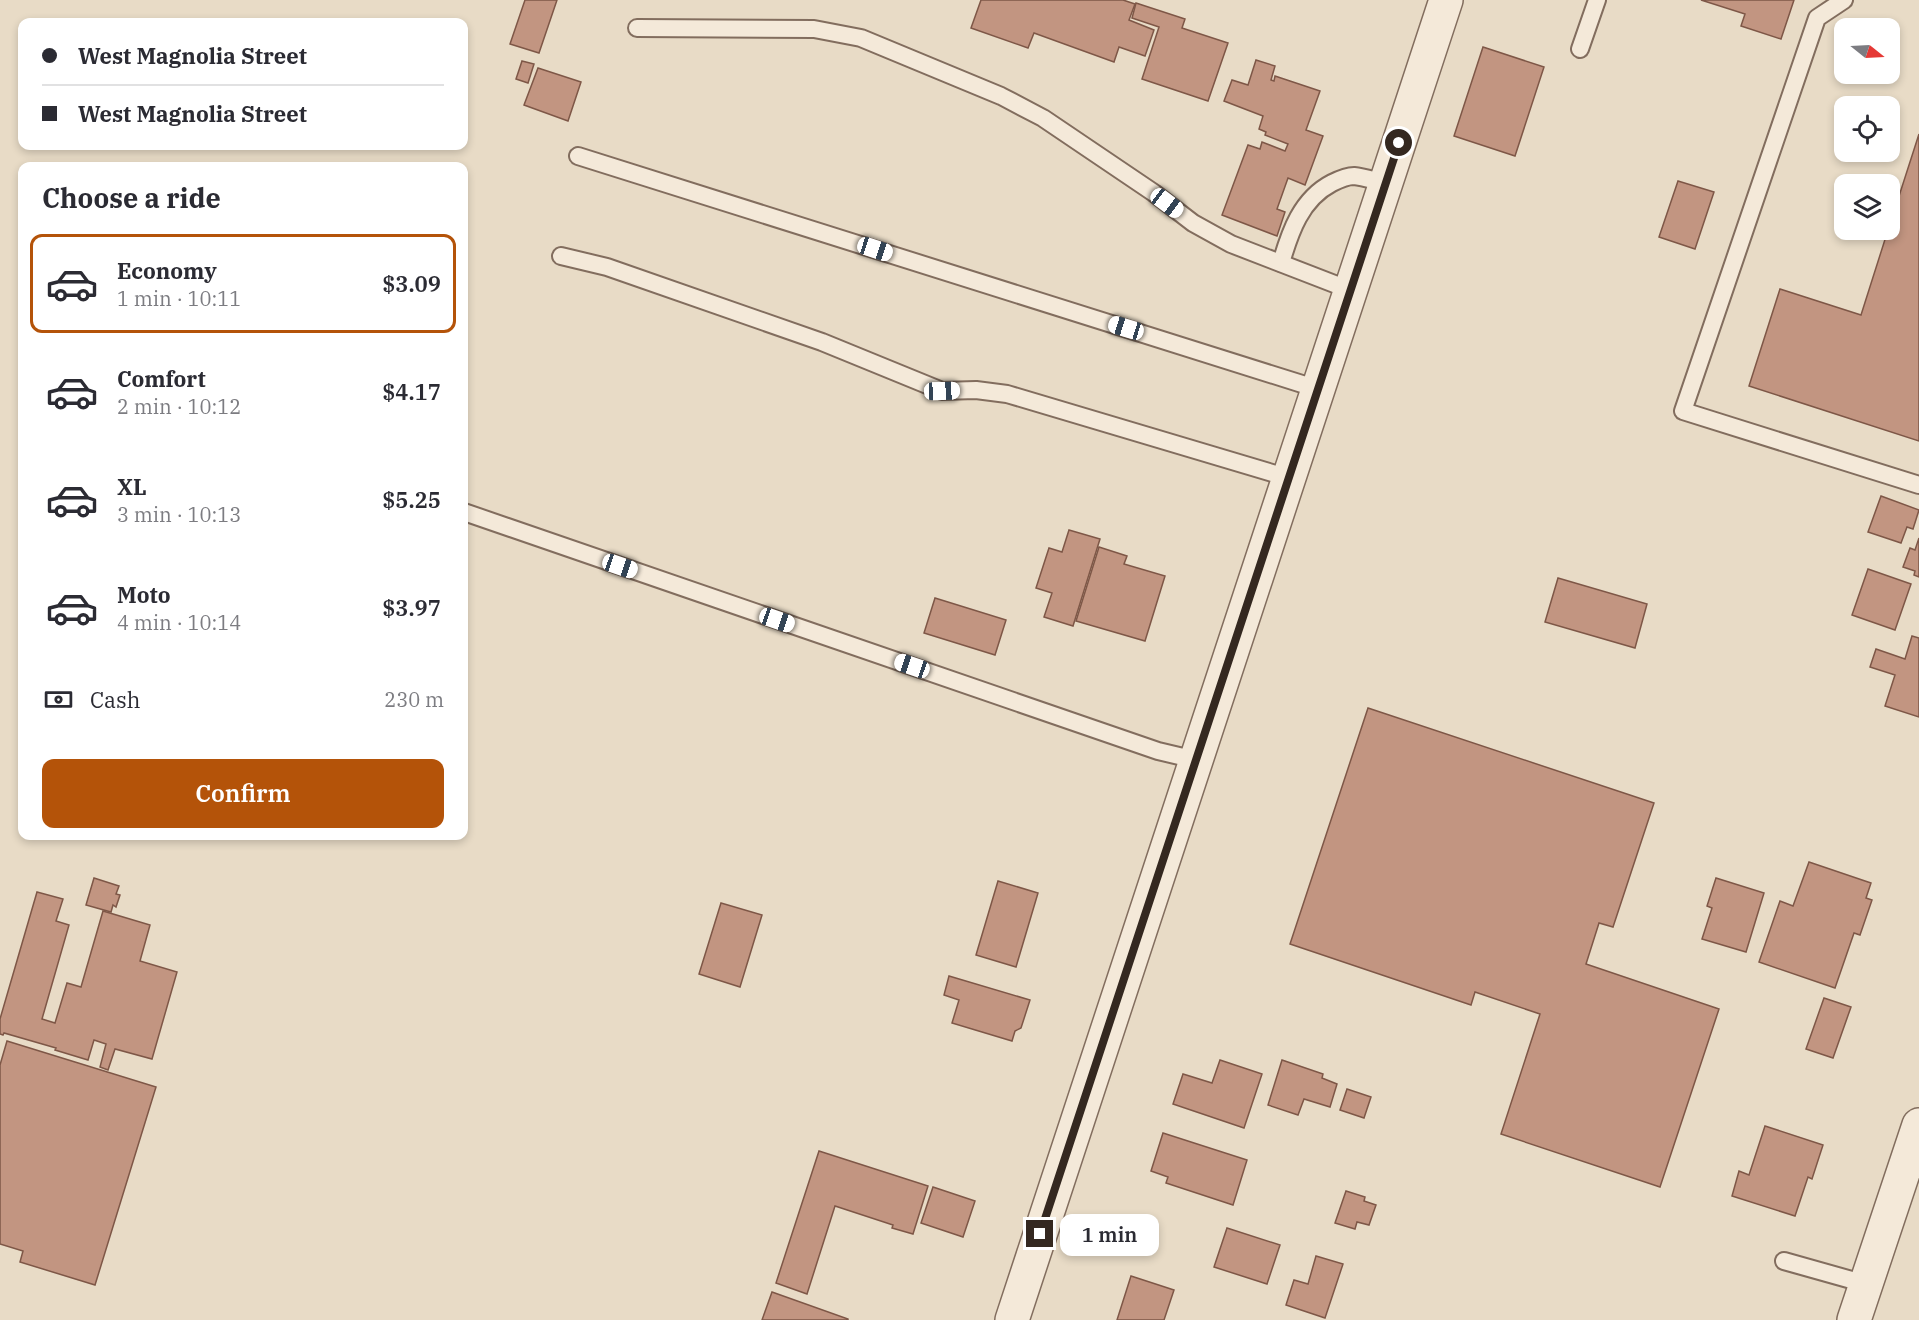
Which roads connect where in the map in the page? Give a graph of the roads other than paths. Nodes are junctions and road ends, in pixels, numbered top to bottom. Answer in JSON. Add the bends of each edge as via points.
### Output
{"nodes":[{"id":1,"x":1446,"y":0,"type":"edge"},
{"id":2,"x":1597,"y":0,"type":"edge"},
{"id":3,"x":1844,"y":0,"type":"edge"},
{"id":4,"x":637,"y":28,"type":"dead end"},
{"id":5,"x":1580,"y":49,"type":"dead end"},
{"id":6,"x":578,"y":156,"type":"dead end"},
{"id":7,"x":1386,"y":183,"type":"junction"},
{"id":8,"x":561,"y":256,"type":"dead end"},
{"id":9,"x":1281,"y":263,"type":"junction"},
{"id":10,"x":1350,"y":290,"type":"junction"},
{"id":11,"x":1318,"y":389,"type":"junction"},
{"id":12,"x":1289,"y":478,"type":"junction"},
{"id":13,"x":1919,"y":485,"type":"edge"},
{"id":14,"x":468,"y":513,"type":"edge"},
{"id":15,"x":1196,"y":760,"type":"junction"},
{"id":16,"x":1919,"y":1125,"type":"edge"},
{"id":17,"x":1784,"y":1261,"type":"dead end"},
{"id":18,"x":1866,"y":1284,"type":"junction"},
{"id":19,"x":1012,"y":1320,"type":"edge"},
{"id":20,"x":1854,"y":1320,"type":"edge"}],
"edges":[{"from":1,"to":7,"type":"street"},
{"from":2,"to":5,"type":"lane"},
{"from":3,"to":13,"type":"lane","via":[[1817,18],[1683,411]]},
{"from":4,"to":9,"type":"lane","via":[[814,29],[861,38],[1001,96],[1043,118],[1193,223],[1231,244]]},
{"from":6,"to":11,"type":"lane"},
{"from":7,"to":9,"type":"lane","via":[[1353,176],[1317,190],[1289,234]]},
{"from":7,"to":10,"type":"street"},
{"from":8,"to":12,"type":"lane","via":[[607,267],[822,342],[942,391],[1007,394]]},
{"from":9,"to":10,"type":"lane"},
{"from":10,"to":11,"type":"street"},
{"from":11,"to":12,"type":"street"},
{"from":12,"to":15,"type":"street"},
{"from":14,"to":15,"type":"lane","via":[[1147,747]]},
{"from":15,"to":19,"type":"street"},
{"from":16,"to":18,"type":"street"},
{"from":17,"to":18,"type":"lane"},
{"from":18,"to":20,"type":"street"}]}
